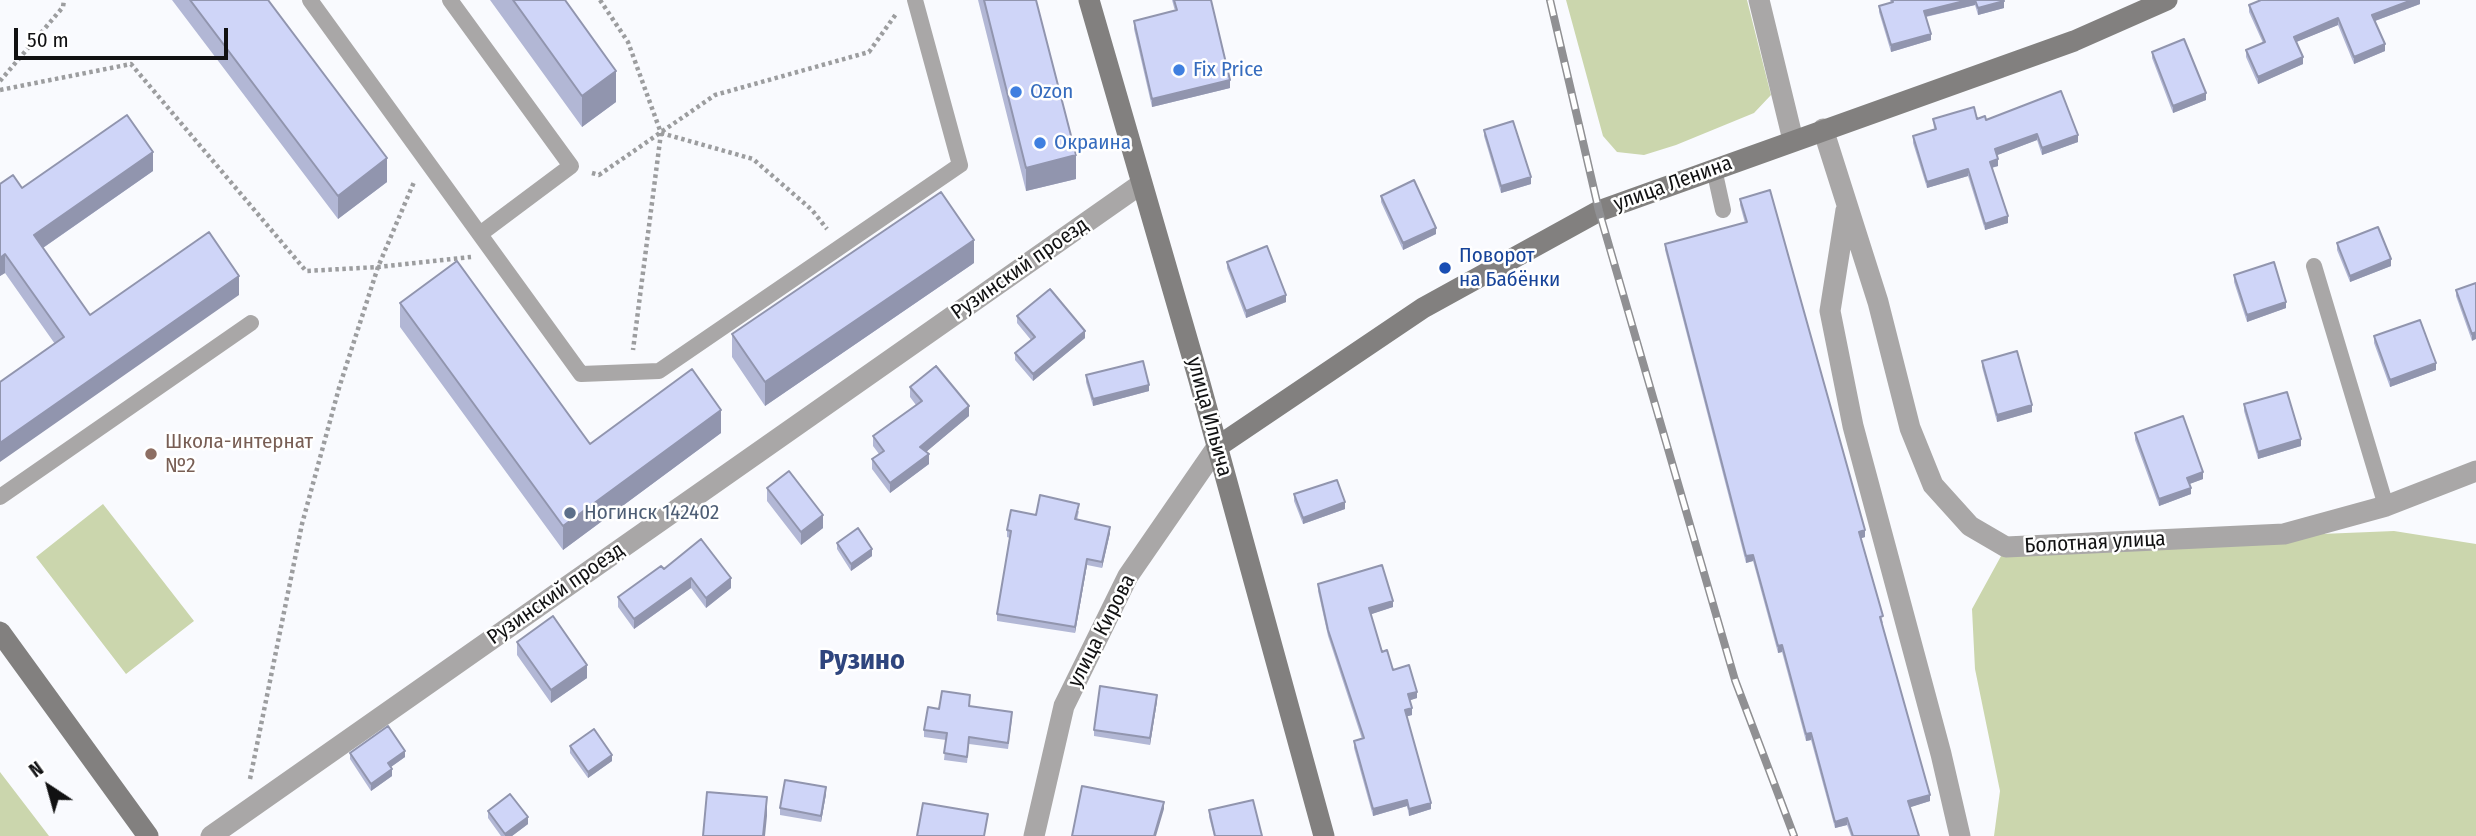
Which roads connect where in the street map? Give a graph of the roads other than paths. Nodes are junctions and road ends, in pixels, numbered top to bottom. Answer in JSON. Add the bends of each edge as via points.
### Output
{"nodes":[{"id":1,"x":310,"y":0,"type":"edge"},
{"id":2,"x":450,"y":0,"type":"edge"},
{"id":3,"x":915,"y":0,"type":"edge"},
{"id":4,"x":1089,"y":0,"type":"edge"},
{"id":5,"x":1759,"y":0,"type":"edge"},
{"id":6,"x":2167,"y":0,"type":"edge"},
{"id":7,"x":1823,"y":129,"type":"junction"},
{"id":8,"x":1793,"y":140,"type":"junction"},
{"id":9,"x":1714,"y":169,"type":"junction"},
{"id":10,"x":1141,"y":184,"type":"junction"},
{"id":11,"x":1847,"y":204,"type":"junction"},
{"id":12,"x":1723,"y":210,"type":"dead end"},
{"id":13,"x":480,"y":234,"type":"junction"},
{"id":14,"x":2314,"y":266,"type":"dead end"},
{"id":15,"x":251,"y":323,"type":"dead end"},
{"id":16,"x":1217,"y":447,"type":"junction"},
{"id":17,"x":2476,"y":471,"type":"edge"},
{"id":18,"x":0,"y":496,"type":"edge"},
{"id":19,"x":2386,"y":506,"type":"junction"},
{"id":20,"x":0,"y":632,"type":"edge"},
{"id":21,"x":148,"y":836,"type":"edge"},
{"id":22,"x":211,"y":836,"type":"edge"},
{"id":23,"x":1034,"y":836,"type":"edge"},
{"id":24,"x":1324,"y":836,"type":"edge"},
{"id":25,"x":1960,"y":836,"type":"edge"}],
"edges":[{"from":1,"to":13,"type":"lane"},
{"from":2,"to":13,"type":"lane","via":[[571,166]]},
{"from":3,"to":13,"type":"lane","via":[[960,165],[659,371],[581,374]]},
{"from":4,"to":10,"type":"street","name":"улица Ильича"},
{"from":5,"to":8,"type":"street"},
{"from":6,"to":7,"type":"street","name":"улица Ленина","via":[[2074,41]]},
{"from":7,"to":8,"type":"street","name":"улица Ленина"},
{"from":7,"to":11,"type":"street","name":"Болотная улица"},
{"from":8,"to":9,"type":"street","name":"улица Ленина"},
{"from":9,"to":12,"type":"lane"},
{"from":9,"to":16,"type":"street","name":"улица Ленина","via":[[1600,211],[1423,308]]},
{"from":10,"to":16,"type":"street","name":"улица Ильича"},
{"from":10,"to":22,"type":"street","name":"Рузинский проезд"},
{"from":11,"to":19,"type":"street","name":"Болотная улица","via":[[1910,428],[1933,485],[1970,526],[2006,547],[2284,534]]},
{"from":11,"to":25,"type":"street","via":[[1830,311],[1853,426]]},
{"from":14,"to":19,"type":"lane"},
{"from":15,"to":18,"type":"lane"},
{"from":16,"to":23,"type":"street","name":"улица Кирова","via":[[1128,576],[1063,706]]},
{"from":16,"to":24,"type":"street","name":"улица Ильича"},
{"from":17,"to":19,"type":"street","name":"Болотная улица"},
{"from":20,"to":21,"type":"street"}]}
